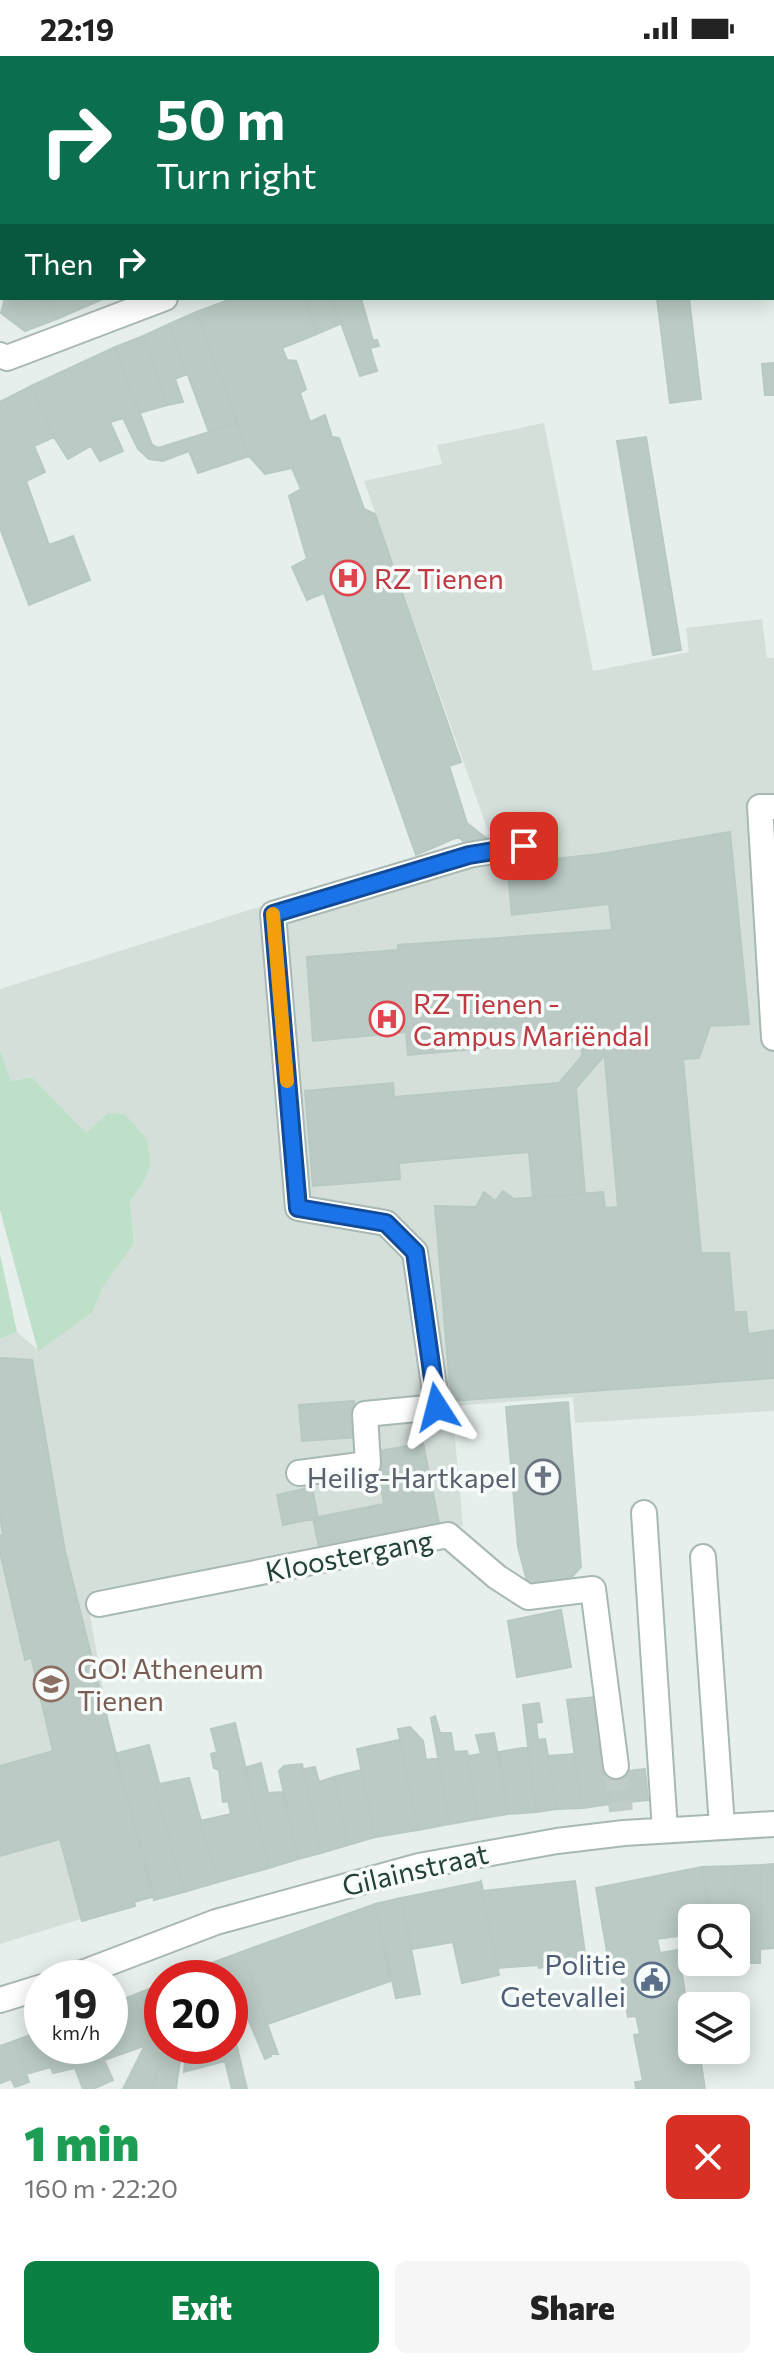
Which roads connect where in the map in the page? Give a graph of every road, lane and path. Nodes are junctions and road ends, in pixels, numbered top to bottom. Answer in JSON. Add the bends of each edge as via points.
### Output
{"nodes":[{"id":1,"x":160,"y":300,"type":"edge"},
{"id":2,"x":0,"y":355,"type":"edge"},
{"id":3,"x":774,"y":807,"type":"edge"},
{"id":4,"x":524,"y":846,"type":"dead end"},
{"id":5,"x":774,"y":1038,"type":"edge"},
{"id":6,"x":299,"y":1473,"type":"dead end"},
{"id":7,"x":644,"y":1513,"type":"dead end"},
{"id":8,"x":703,"y":1557,"type":"dead end"},
{"id":9,"x":99,"y":1604,"type":"dead end"},
{"id":10,"x":616,"y":1766,"type":"tunnel mouth"},
{"id":11,"x":774,"y":1824,"type":"edge"},
{"id":12,"x":722,"y":1826,"type":"junction"},
{"id":13,"x":665,"y":1830,"type":"junction"},
{"id":14,"x":116,"y":1960,"type":"edge"},
{"id":15,"x":24,"y":1993,"type":"edge"},
{"id":16,"x":0,"y":2000,"type":"edge"}],
"edges":[{"from":1,"to":2,"type":"street","via":[[7,358]]},
{"from":3,"to":5,"type":"street","via":[[760,807]]},
{"from":4,"to":6,"type":"street","via":[[469,855],[273,914],[298,1208],[386,1223],[415,1252],[437,1407],[365,1414],[368,1464]]},
{"from":7,"to":13,"type":"street"},
{"from":8,"to":12,"type":"street"},
{"from":9,"to":10,"type":"street","name":"Kloostergang","via":[[448,1535],[528,1597],[593,1589]]},
{"from":11,"to":12,"type":"street","name":"Gilainstraat"},
{"from":12,"to":13,"type":"street","name":"Gilainstraat"},
{"from":13,"to":14,"type":"street","name":"Gilainstraat","via":[[622,1822],[376,1877],[216,1922]]},
{"from":15,"to":16,"type":"street"}]}
